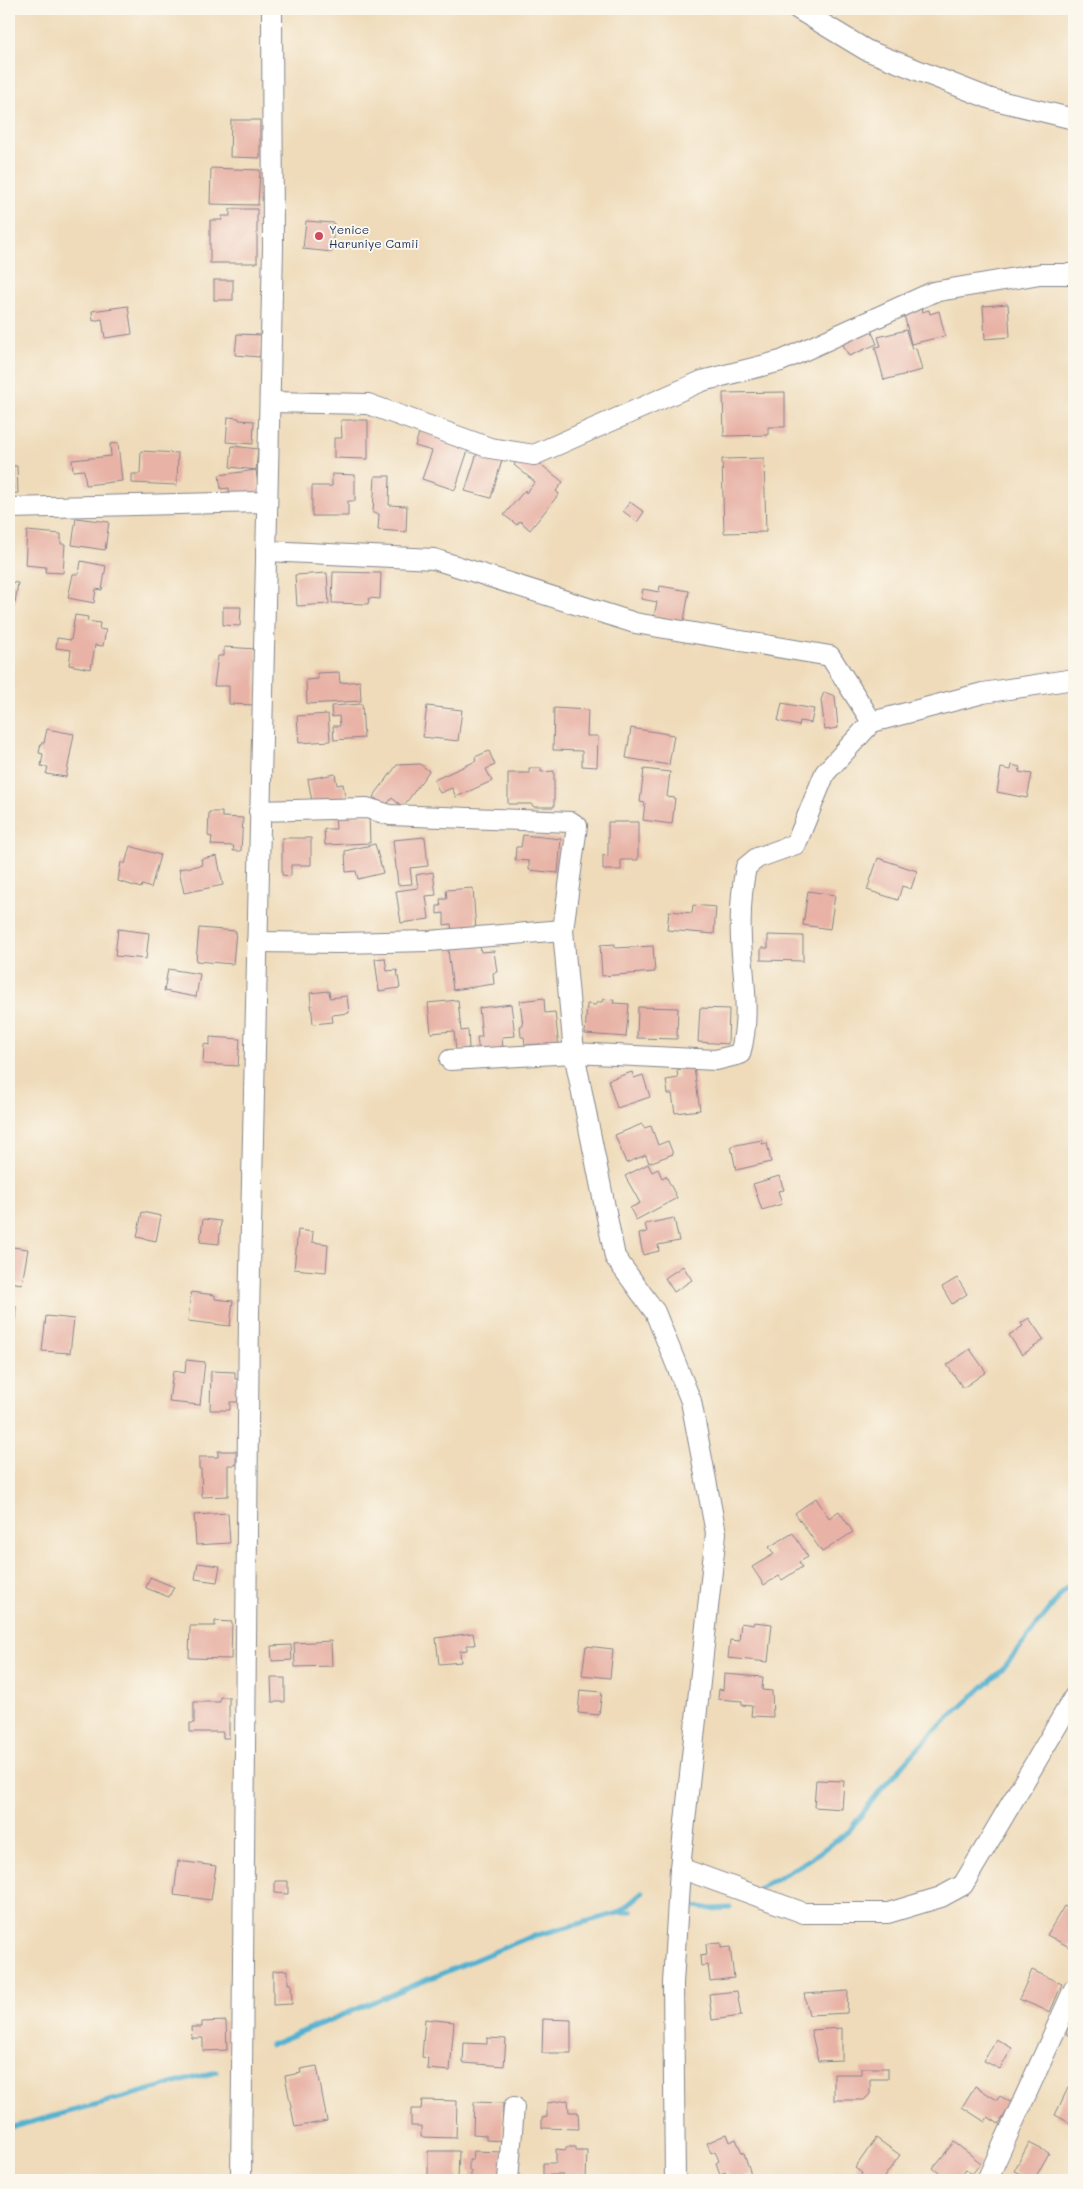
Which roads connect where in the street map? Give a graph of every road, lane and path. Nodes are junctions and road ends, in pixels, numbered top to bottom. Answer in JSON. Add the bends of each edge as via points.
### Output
{"nodes":[{"id":1,"x":272,"y":9,"type":"edge"},
{"id":2,"x":798,"y":9,"type":"edge"},
{"id":3,"x":1074,"y":119,"type":"edge"},
{"id":4,"x":1074,"y":274,"type":"edge"},
{"id":5,"x":270,"y":402,"type":"junction"},
{"id":6,"x":267,"y":502,"type":"junction"},
{"id":7,"x":9,"y":508,"type":"edge"},
{"id":8,"x":266,"y":551,"type":"junction"},
{"id":9,"x":1074,"y":679,"type":"edge"},
{"id":10,"x":872,"y":722,"type":"junction"},
{"id":11,"x":259,"y":811,"type":"junction"},
{"id":12,"x":563,"y":930,"type":"junction"},
{"id":13,"x":257,"y":942,"type":"junction"},
{"id":14,"x":574,"y":1053,"type":"junction"},
{"id":15,"x":450,"y":1060,"type":"dead end"},
{"id":16,"x":1074,"y":1696,"type":"edge"},
{"id":17,"x":680,"y":1868,"type":"junction"},
{"id":18,"x":1074,"y":1989,"type":"edge"},
{"id":19,"x":514,"y":2107,"type":"dead end"},
{"id":20,"x":241,"y":2180,"type":"edge"},
{"id":21,"x":508,"y":2180,"type":"edge"},
{"id":22,"x":675,"y":2180,"type":"edge"},
{"id":23,"x":987,"y":2180,"type":"edge"}],
"edges":[{"from":1,"to":5,"type":"street"},
{"from":2,"to":3,"type":"street","via":[[875,53],[991,99]]},
{"from":4,"to":5,"type":"street","via":[[1040,274],[933,292],[781,361],[702,381],[534,455],[490,448],[368,404]]},
{"from":5,"to":6,"type":"street"},
{"from":6,"to":7,"type":"street"},
{"from":6,"to":8,"type":"street"},
{"from":8,"to":10,"type":"street","via":[[434,559],[635,623],[830,656]]},
{"from":8,"to":11,"type":"street"},
{"from":9,"to":10,"type":"street","via":[[983,693]]},
{"from":10,"to":14,"type":"street","via":[[824,773],[796,844],[757,858],[746,867],[741,904],[745,1024],[740,1054],[716,1060]]},
{"from":11,"to":12,"type":"street","via":[[367,808],[390,815],[571,822],[577,826]]},
{"from":11,"to":13,"type":"street"},
{"from":12,"to":13,"type":"street","via":[[429,941]]},
{"from":12,"to":14,"type":"street"},
{"from":13,"to":20,"type":"street","via":[[249,1315]]},
{"from":14,"to":15,"type":"street"},
{"from":14,"to":17,"type":"street","via":[[616,1257],[655,1312],[691,1401],[716,1533]]},
{"from":16,"to":17,"type":"street","via":[[963,1885],[941,1897],[888,1913],[804,1914]]},
{"from":17,"to":22,"type":"street","via":[[673,1983]]},
{"from":18,"to":23,"type":"street"},
{"from":19,"to":21,"type":"street"}]}
